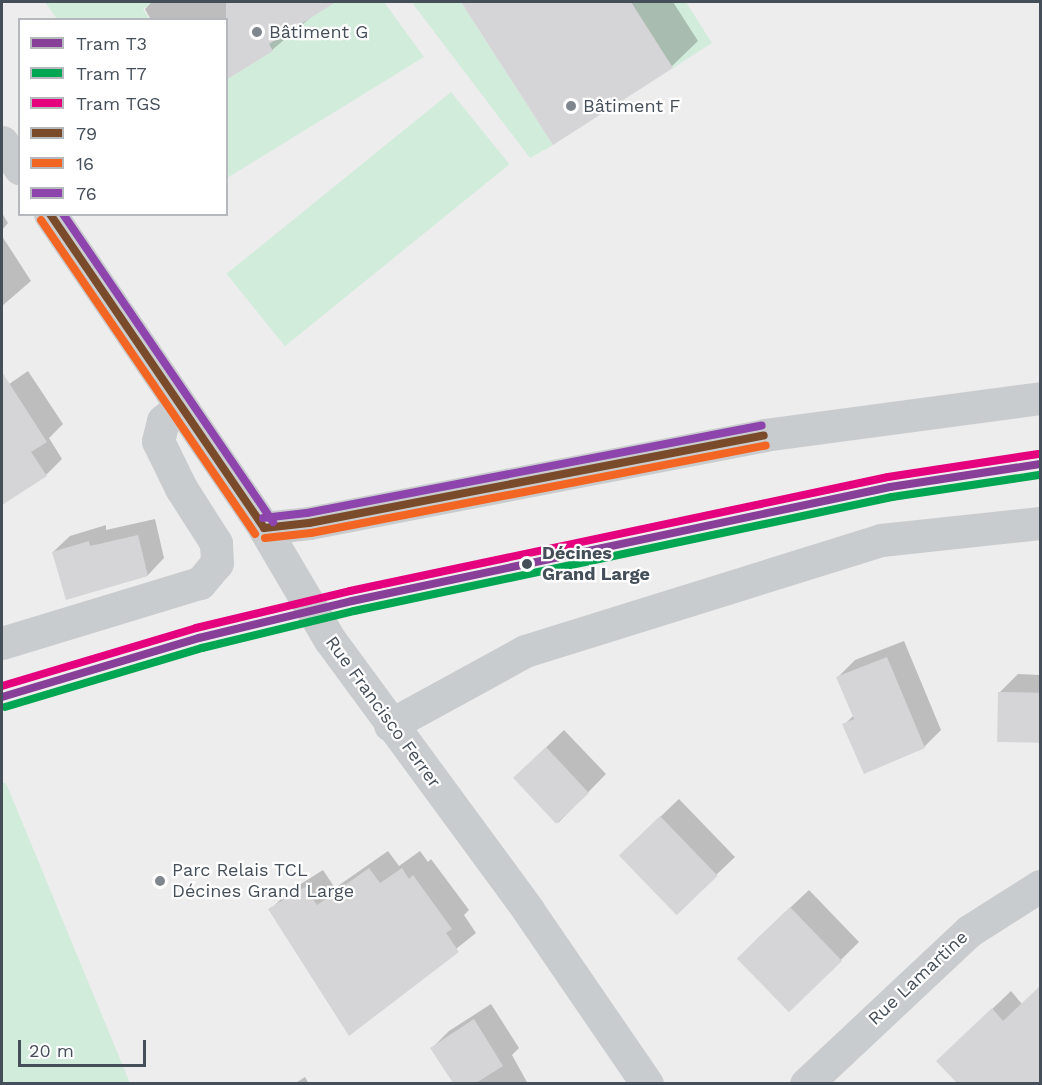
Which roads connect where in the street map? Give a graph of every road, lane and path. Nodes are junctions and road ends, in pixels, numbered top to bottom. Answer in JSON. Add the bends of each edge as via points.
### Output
{"nodes":[{"id":1,"x":2,"y":142,"type":"edge"},
{"id":2,"x":18,"y":166,"type":"edge"},
{"id":3,"x":51,"y":216,"type":"edge"},
{"id":4,"x":1041,"y":398,"type":"edge"},
{"id":5,"x":178,"y":408,"type":"junction"},
{"id":6,"x":1041,"y":523,"type":"edge"},
{"id":7,"x":264,"y":528,"type":"junction"},
{"id":8,"x":2,"y":643,"type":"edge"},
{"id":9,"x":390,"y":725,"type":"junction"},
{"id":10,"x":1041,"y":886,"type":"edge"},
{"id":11,"x":647,"y":1083,"type":"edge"},
{"id":12,"x":806,"y":1083,"type":"edge"}],
"edges":[{"from":1,"to":2,"type":"street"},
{"from":3,"to":5,"type":"street","name":"Rue Francisco Ferrer"},
{"from":4,"to":7,"type":"street","via":[[764,435],[309,523]]},
{"from":5,"to":7,"type":"street","name":"Rue Francisco Ferrer"},
{"from":5,"to":8,"type":"street","via":[[163,420],[158,441],[181,488],[216,543],[217,563],[200,583]]},
{"from":6,"to":9,"type":"street","via":[[881,540],[826,557],[525,651]]},
{"from":7,"to":9,"type":"street","name":"Rue Francisco Ferrer","via":[[312,611]]},
{"from":9,"to":11,"type":"street","name":"Rue Francisco Ferrer","via":[[528,910]]},
{"from":10,"to":12,"type":"street","name":"Rue Lamartine","via":[[969,931]]}]}
